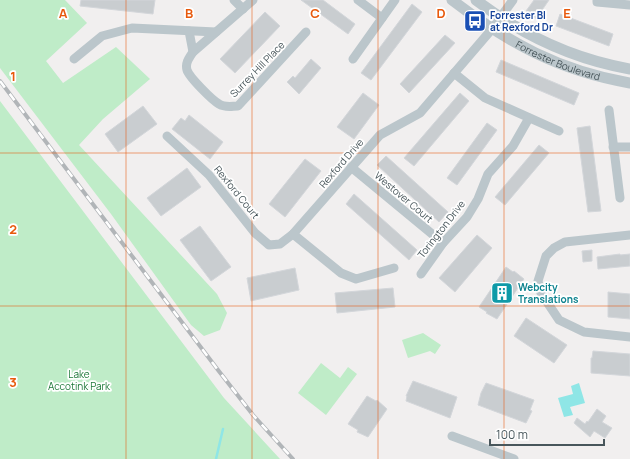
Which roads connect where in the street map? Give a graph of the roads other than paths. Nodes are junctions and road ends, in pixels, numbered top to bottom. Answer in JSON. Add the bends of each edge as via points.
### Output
{"nodes":[{"id":1,"x":234,"y":0,"type":"edge"},
{"id":2,"x":253,"y":0,"type":"edge"},
{"id":3,"x":358,"y":0,"type":"edge"},
{"id":4,"x":395,"y":0,"type":"edge"},
{"id":5,"x":452,"y":0,"type":"edge"},
{"id":6,"x":476,"y":0,"type":"edge"},
{"id":7,"x":513,"y":0,"type":"edge"},
{"id":8,"x":597,"y":0,"type":"edge"},
{"id":9,"x":630,"y":5,"type":"edge"},
{"id":10,"x":243,"y":9,"type":"junction"},
{"id":11,"x":382,"y":18,"type":"junction"},
{"id":12,"x":501,"y":18,"type":"junction"},
{"id":13,"x":189,"y":30,"type":"junction"},
{"id":14,"x":492,"y":30,"type":"junction"},
{"id":15,"x":216,"y":32,"type":"junction"},
{"id":16,"x":306,"y":32,"type":"dead end"},
{"id":17,"x":193,"y":52,"type":"junction"},
{"id":18,"x":74,"y":59,"type":"dead end"},
{"id":19,"x":353,"y":59,"type":"dead end"},
{"id":20,"x":630,"y":68,"type":"edge"},
{"id":21,"x":454,"y":73,"type":"junction"},
{"id":22,"x":630,"y":83,"type":"edge"},
{"id":23,"x":608,"y":110,"type":"dead end"},
{"id":24,"x":529,"y":118,"type":"junction"},
{"id":25,"x":559,"y":131,"type":"dead end"},
{"id":26,"x":167,"y":136,"type":"dead end"},
{"id":27,"x":613,"y":147,"type":"junction"},
{"id":28,"x":630,"y":147,"type":"edge"},
{"id":29,"x":351,"y":167,"type":"junction"},
{"id":30,"x":620,"y":198,"type":"dead end"},
{"id":31,"x":293,"y":234,"type":"junction"},
{"id":32,"x":630,"y":235,"type":"edge"},
{"id":33,"x":443,"y":243,"type":"junction"},
{"id":34,"x":394,"y":268,"type":"dead end"},
{"id":35,"x":421,"y":274,"type":"dead end"},
{"id":36,"x":630,"y":337,"type":"edge"},
{"id":37,"x":452,"y":436,"type":"dead end"},
{"id":38,"x":514,"y":459,"type":"edge"}],
"edges":[{"from":1,"to":10,"type":"street"},
{"from":2,"to":10,"type":"street","name":"Surrey Hill Place"},
{"from":3,"to":11,"type":"street"},
{"from":4,"to":11,"type":"street"},
{"from":5,"to":14,"type":"street","name":"Forrester Boulevard"},
{"from":6,"to":12,"type":"street","name":"Forrester Boulevard"},
{"from":7,"to":12,"type":"street","name":"Rexford Drive"},
{"from":8,"to":9,"type":"street"},
{"from":10,"to":15,"type":"street","name":"Surrey Hill Place"},
{"from":11,"to":19,"type":"street"},
{"from":12,"to":14,"type":"street","name":"Rexford Drive"},
{"from":12,"to":20,"type":"street","name":"Forrester Boulevard","via":[[558,49],[597,62]]},
{"from":13,"to":15,"type":"street"},
{"from":13,"to":17,"type":"street"},
{"from":13,"to":18,"type":"street","via":[[132,28],[102,36]]},
{"from":14,"to":21,"type":"street","name":"Rexford Drive"},
{"from":14,"to":22,"type":"street","name":"Forrester Boulevard","via":[[560,65],[593,76]]},
{"from":15,"to":17,"type":"street","name":"Surrey Hill Place"},
{"from":16,"to":17,"type":"street","name":"Surrey Hill Place","via":[[238,106],[228,107],[219,104],[190,77],[186,69]]},
{"from":21,"to":24,"type":"street","via":[[485,98]]},
{"from":21,"to":29,"type":"street","name":"Rexford Drive","via":[[420,113],[380,134]]},
{"from":23,"to":27,"type":"street"},
{"from":24,"to":25,"type":"street"},
{"from":24,"to":33,"type":"street","name":"Torington Drive","via":[[513,146],[488,174],[467,217]]},
{"from":26,"to":31,"type":"street","name":"Rexford Court","via":[[209,175],[255,233],[269,245],[280,244]]},
{"from":27,"to":28,"type":"street"},
{"from":27,"to":30,"type":"street"},
{"from":29,"to":31,"type":"street","name":"Rexford Drive"},
{"from":29,"to":33,"type":"street","name":"Westover Court"},
{"from":31,"to":34,"type":"street","via":[[341,273],[356,279]]},
{"from":32,"to":36,"type":"street","via":[[565,242],[546,256],[538,281],[541,293],[559,320],[584,332]]},
{"from":33,"to":35,"type":"street","name":"Torington Drive"},
{"from":37,"to":38,"type":"street"}]}
